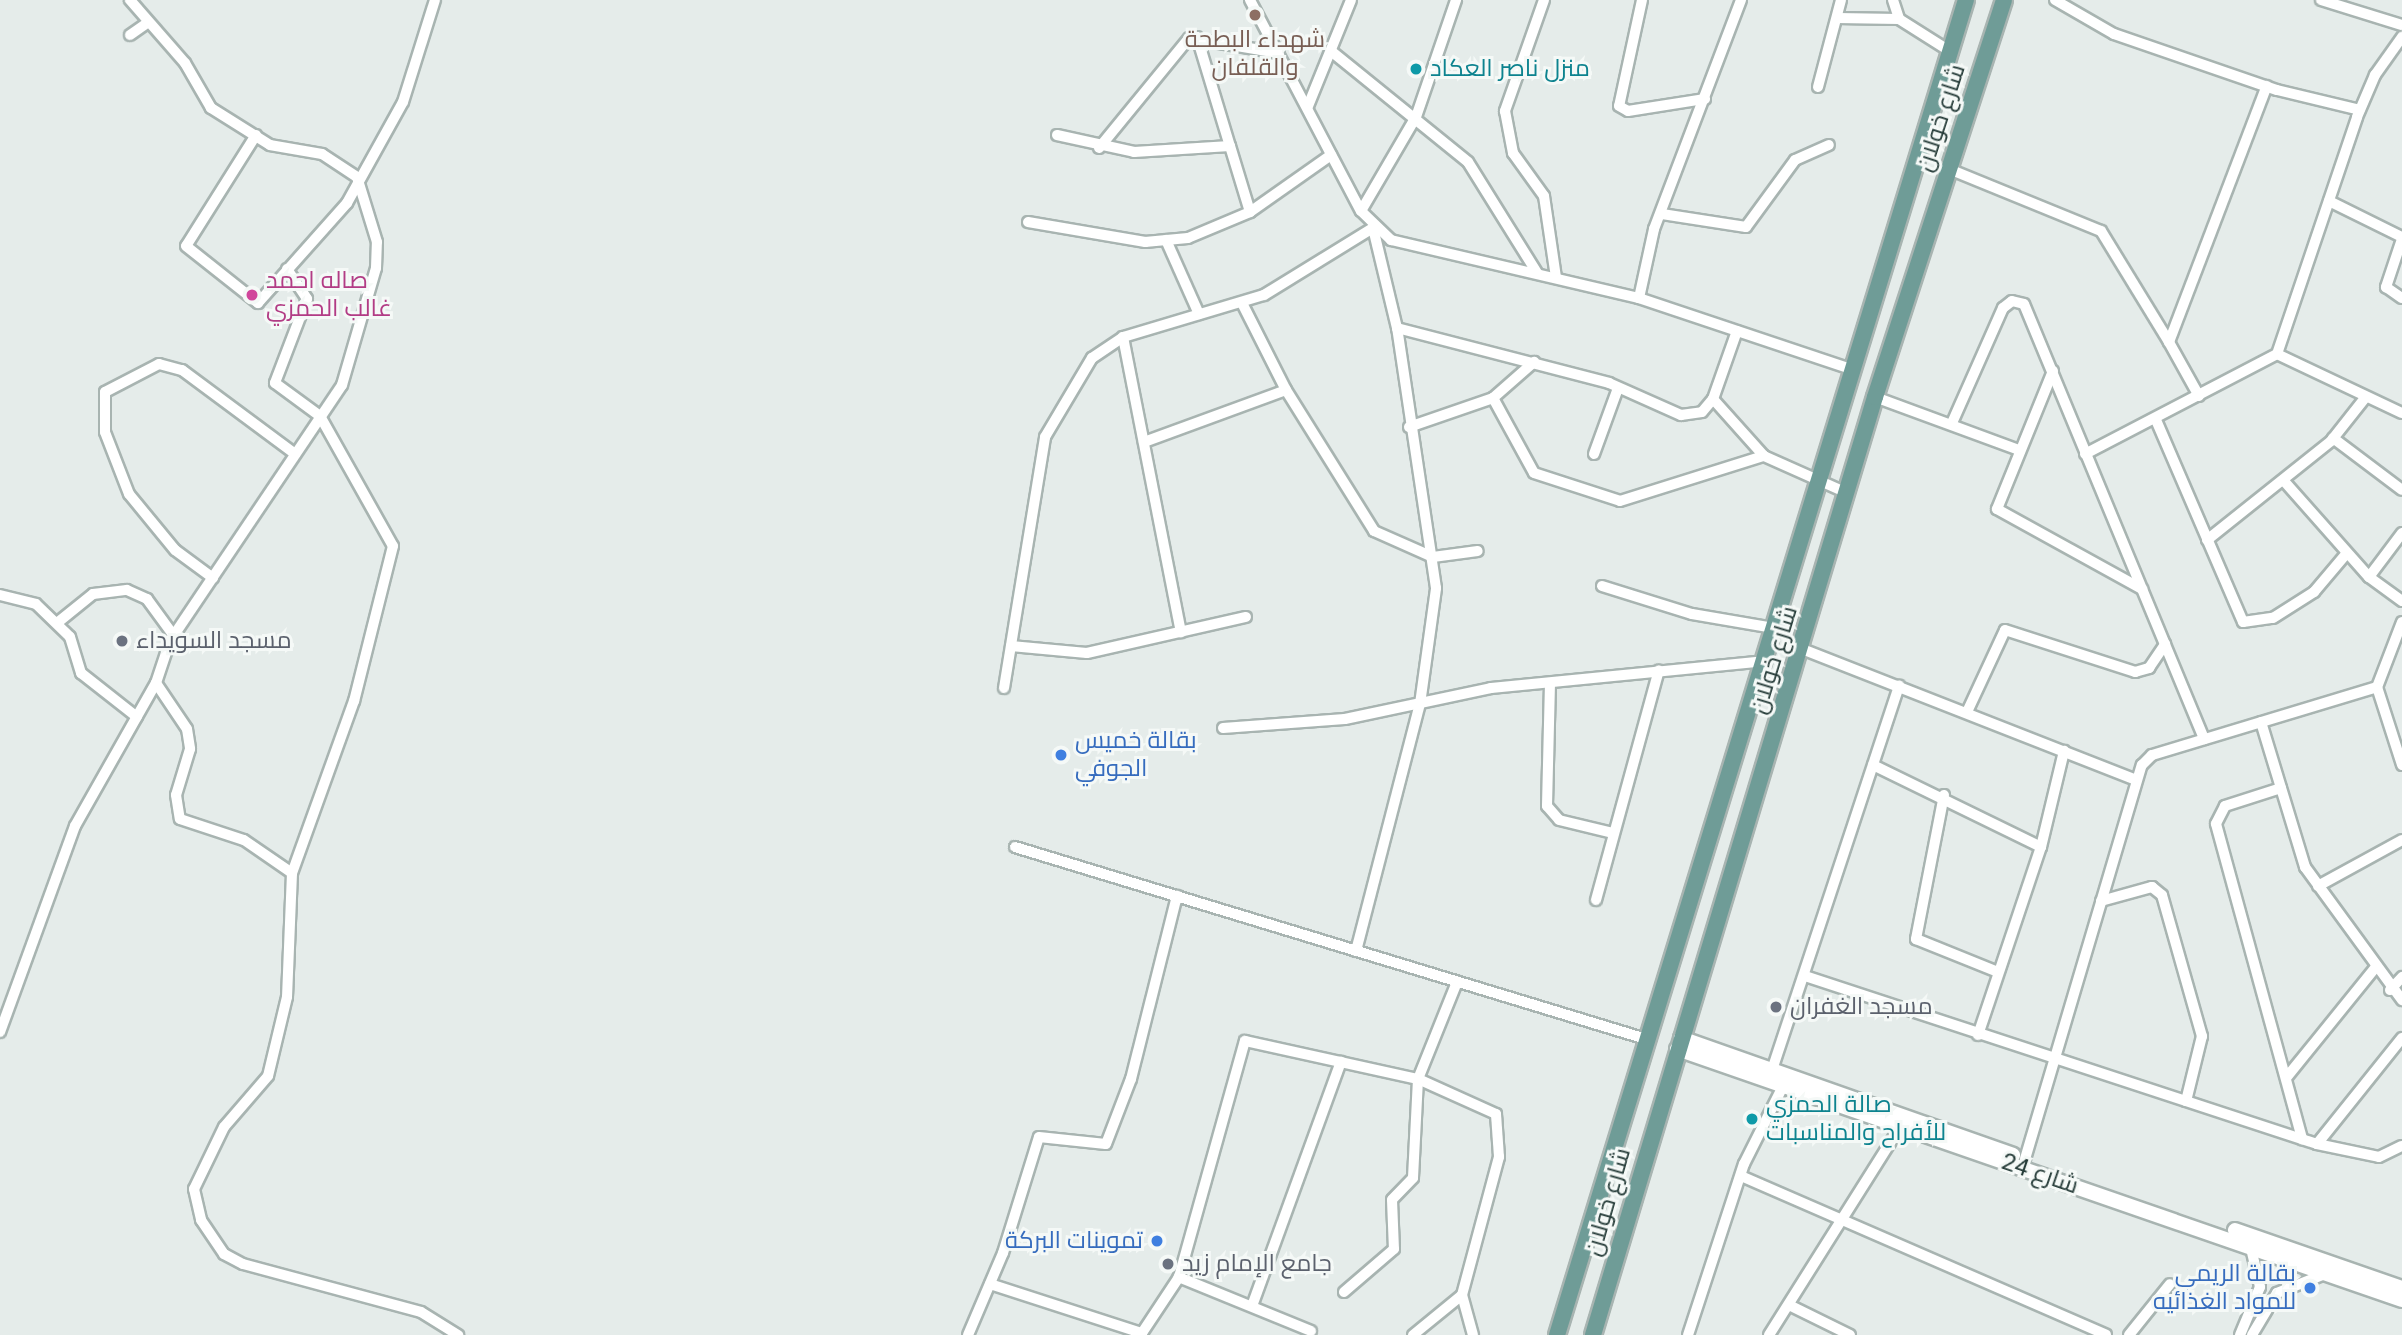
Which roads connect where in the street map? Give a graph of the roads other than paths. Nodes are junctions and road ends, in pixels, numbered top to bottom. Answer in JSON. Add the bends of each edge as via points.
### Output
{"nodes":[{"id":1,"x":130,"y":0,"type":"edge"},
{"id":2,"x":435,"y":0,"type":"edge"},
{"id":3,"x":1250,"y":0,"type":"edge"},
{"id":4,"x":1351,"y":0,"type":"edge"},
{"id":5,"x":1456,"y":0,"type":"edge"},
{"id":6,"x":1544,"y":0,"type":"edge"},
{"id":7,"x":1642,"y":0,"type":"edge"},
{"id":8,"x":1741,"y":0,"type":"edge"},
{"id":9,"x":1841,"y":0,"type":"edge"},
{"id":10,"x":1893,"y":0,"type":"edge"},
{"id":11,"x":1966,"y":0,"type":"edge"},
{"id":12,"x":2004,"y":0,"type":"edge"},
{"id":13,"x":2055,"y":0,"type":"edge"},
{"id":14,"x":2320,"y":0,"type":"edge"},
{"id":15,"x":1837,"y":18,"type":"junction"},
{"id":16,"x":1899,"y":19,"type":"junction"},
{"id":17,"x":146,"y":24,"type":"junction"},
{"id":18,"x":2402,"y":25,"type":"edge"},
{"id":19,"x":130,"y":35,"type":"dead end"},
{"id":20,"x":1196,"y":37,"type":"junction"},
{"id":21,"x":2402,"y":37,"type":"edge"},
{"id":22,"x":1948,"y":50,"type":"junction"},
{"id":23,"x":1331,"y":51,"type":"junction"},
{"id":24,"x":1279,"y":53,"type":"junction"},
{"id":25,"x":2267,"y":86,"type":"junction"},
{"id":26,"x":1818,"y":87,"type":"dead end"},
{"id":27,"x":1705,"y":99,"type":"junction"},
{"id":28,"x":1308,"y":106,"type":"junction"},
{"id":29,"x":2360,"y":110,"type":"junction"},
{"id":30,"x":1416,"y":117,"type":"junction"},
{"id":31,"x":256,"y":135,"type":"junction"},
{"id":32,"x":1057,"y":135,"type":"dead end"},
{"id":33,"x":1829,"y":145,"type":"dead end"},
{"id":34,"x":1230,"y":146,"type":"junction"},
{"id":35,"x":1099,"y":148,"type":"junction"},
{"id":36,"x":1331,"y":155,"type":"junction"},
{"id":37,"x":1949,"y":169,"type":"junction"},
{"id":38,"x":357,"y":177,"type":"junction"},
{"id":39,"x":2329,"y":201,"type":"junction"},
{"id":40,"x":1361,"y":211,"type":"junction"},
{"id":41,"x":1250,"y":212,"type":"junction"},
{"id":42,"x":1662,"y":214,"type":"junction"},
{"id":43,"x":1028,"y":222,"type":"dead end"},
{"id":44,"x":1373,"y":228,"type":"junction"},
{"id":45,"x":2402,"y":238,"type":"edge"},
{"id":46,"x":1166,"y":240,"type":"junction"},
{"id":47,"x":287,"y":269,"type":"junction"},
{"id":48,"x":1538,"y":273,"type":"junction"},
{"id":49,"x":1556,"y":277,"type":"junction"},
{"id":50,"x":1639,"y":298,"type":"junction"},
{"id":51,"x":2402,"y":298,"type":"edge"},
{"id":52,"x":1242,"y":303,"type":"junction"},
{"id":53,"x":1199,"y":314,"type":"junction"},
{"id":54,"x":1397,"y":328,"type":"junction"},
{"id":55,"x":1737,"y":331,"type":"junction"},
{"id":56,"x":1123,"y":337,"type":"junction"},
{"id":57,"x":2169,"y":342,"type":"junction"},
{"id":58,"x":2277,"y":355,"type":"junction"},
{"id":59,"x":1534,"y":362,"type":"junction"},
{"id":60,"x":1851,"y":369,"type":"junction"},
{"id":61,"x":2053,"y":371,"type":"junction"},
{"id":62,"x":1618,"y":388,"type":"junction"},
{"id":63,"x":1286,"y":390,"type":"junction"},
{"id":64,"x":2199,"y":396,"type":"junction"},
{"id":65,"x":1874,"y":397,"type":"junction"},
{"id":66,"x":1493,"y":398,"type":"junction"},
{"id":67,"x":2365,"y":398,"type":"junction"},
{"id":68,"x":1713,"y":399,"type":"junction"},
{"id":69,"x":2402,"y":414,"type":"edge"},
{"id":70,"x":320,"y":416,"type":"junction"},
{"id":71,"x":2156,"y":420,"type":"junction"},
{"id":72,"x":1952,"y":423,"type":"junction"},
{"id":73,"x":1409,"y":427,"type":"junction"},
{"id":74,"x":2333,"y":438,"type":"junction"},
{"id":75,"x":1144,"y":442,"type":"junction"},
{"id":76,"x":2019,"y":450,"type":"junction"},
{"id":77,"x":295,"y":454,"type":"junction"},
{"id":78,"x":1594,"y":454,"type":"dead end"},
{"id":79,"x":2085,"y":454,"type":"junction"},
{"id":80,"x":1763,"y":456,"type":"junction"},
{"id":81,"x":1816,"y":480,"type":"junction"},
{"id":82,"x":2284,"y":481,"type":"junction"},
{"id":83,"x":2402,"y":490,"type":"edge"},
{"id":84,"x":1847,"y":493,"type":"junction"},
{"id":85,"x":2402,"y":533,"type":"edge"},
{"id":86,"x":2207,"y":540,"type":"junction"},
{"id":87,"x":1478,"y":551,"type":"dead end"},
{"id":88,"x":2347,"y":553,"type":"junction"},
{"id":89,"x":1433,"y":557,"type":"junction"},
{"id":90,"x":213,"y":578,"type":"junction"},
{"id":91,"x":2369,"y":578,"type":"junction"},
{"id":92,"x":1601,"y":586,"type":"dead end"},
{"id":93,"x":2142,"y":589,"type":"junction"},
{"id":94,"x":0,"y":595,"type":"edge"},
{"id":95,"x":2402,"y":601,"type":"edge"},
{"id":96,"x":1246,"y":617,"type":"dead end"},
{"id":97,"x":2402,"y":622,"type":"edge"},
{"id":98,"x":57,"y":623,"type":"junction"},
{"id":99,"x":1774,"y":628,"type":"junction"},
{"id":100,"x":1181,"y":632,"type":"junction"},
{"id":101,"x":174,"y":636,"type":"junction"},
{"id":102,"x":2165,"y":644,"type":"junction"},
{"id":103,"x":1011,"y":646,"type":"junction"},
{"id":104,"x":1802,"y":649,"type":"junction"},
{"id":105,"x":1764,"y":661,"type":"junction"},
{"id":106,"x":1659,"y":670,"type":"junction"},
{"id":107,"x":156,"y":683,"type":"junction"},
{"id":108,"x":1550,"y":683,"type":"junction"},
{"id":109,"x":1899,"y":685,"type":"junction"},
{"id":110,"x":2377,"y":687,"type":"junction"},
{"id":111,"x":1004,"y":688,"type":"dead end"},
{"id":112,"x":1420,"y":704,"type":"junction"},
{"id":113,"x":1967,"y":712,"type":"junction"},
{"id":114,"x":137,"y":718,"type":"junction"},
{"id":115,"x":2261,"y":722,"type":"junction"},
{"id":116,"x":1223,"y":729,"type":"dead end"},
{"id":117,"x":2204,"y":739,"type":"junction"},
{"id":118,"x":2064,"y":751,"type":"junction"},
{"id":119,"x":1872,"y":765,"type":"junction"},
{"id":120,"x":2402,"y":765,"type":"edge"},
{"id":121,"x":2137,"y":780,"type":"junction"},
{"id":122,"x":2281,"y":788,"type":"junction"},
{"id":123,"x":1944,"y":795,"type":"junction"},
{"id":124,"x":1613,"y":833,"type":"junction"},
{"id":125,"x":2402,"y":840,"type":"edge"},
{"id":126,"x":1015,"y":847,"type":"dead end"},
{"id":127,"x":2041,"y":847,"type":"junction"},
{"id":128,"x":292,"y":873,"type":"junction"},
{"id":129,"x":2318,"y":886,"type":"junction"},
{"id":130,"x":1178,"y":897,"type":"junction"},
{"id":131,"x":1596,"y":900,"type":"dead end"},
{"id":132,"x":2101,"y":901,"type":"junction"},
{"id":133,"x":1356,"y":951,"type":"junction"},
{"id":134,"x":2375,"y":968,"type":"junction"},
{"id":135,"x":1998,"y":972,"type":"junction"},
{"id":136,"x":1805,"y":976,"type":"junction"},
{"id":137,"x":2402,"y":977,"type":"edge"},
{"id":138,"x":1457,"y":982,"type":"junction"},
{"id":139,"x":2390,"y":990,"type":"junction"},
{"id":140,"x":2402,"y":1000,"type":"edge"},
{"id":141,"x":0,"y":1032,"type":"edge"},
{"id":142,"x":1978,"y":1035,"type":"junction"},
{"id":143,"x":2402,"y":1038,"type":"edge"},
{"id":144,"x":1646,"y":1039,"type":"junction"},
{"id":145,"x":1679,"y":1044,"type":"junction"},
{"id":146,"x":2054,"y":1059,"type":"junction"},
{"id":147,"x":1340,"y":1062,"type":"junction"},
{"id":148,"x":1772,"y":1070,"type":"junction"},
{"id":149,"x":2286,"y":1078,"type":"junction"},
{"id":150,"x":1418,"y":1079,"type":"junction"},
{"id":151,"x":1783,"y":1086,"type":"junction"},
{"id":152,"x":2186,"y":1101,"type":"junction"},
{"id":153,"x":1904,"y":1122,"type":"junction"},
{"id":154,"x":2302,"y":1139,"type":"junction"},
{"id":155,"x":2318,"y":1144,"type":"junction"},
{"id":156,"x":2402,"y":1146,"type":"edge"},
{"id":157,"x":2025,"y":1159,"type":"junction"},
{"id":158,"x":1741,"y":1175,"type":"junction"},
{"id":159,"x":1842,"y":1219,"type":"junction"},
{"id":160,"x":2249,"y":1245,"type":"junction"},
{"id":161,"x":2332,"y":1273,"type":"junction"},
{"id":162,"x":1179,"y":1277,"type":"junction"},
{"id":163,"x":990,"y":1284,"type":"junction"},
{"id":164,"x":2170,"y":1284,"type":"dead end"},
{"id":165,"x":2260,"y":1287,"type":"junction"},
{"id":166,"x":2402,"y":1288,"type":"edge"},
{"id":167,"x":1344,"y":1292,"type":"dead end"},
{"id":168,"x":2277,"y":1293,"type":"junction"},
{"id":169,"x":1462,"y":1295,"type":"junction"},
{"id":170,"x":2402,"y":1300,"type":"edge"},
{"id":171,"x":1789,"y":1305,"type":"junction"},
{"id":172,"x":1252,"y":1306,"type":"junction"},
{"id":173,"x":1311,"y":1331,"type":"dead end"},
{"id":174,"x":1144,"y":1334,"type":"edge"},
{"id":175,"x":458,"y":1335,"type":"edge"},
{"id":176,"x":968,"y":1335,"type":"edge"},
{"id":177,"x":1413,"y":1335,"type":"edge"},
{"id":178,"x":1473,"y":1335,"type":"edge"},
{"id":179,"x":1558,"y":1335,"type":"edge"},
{"id":180,"x":1593,"y":1335,"type":"edge"},
{"id":181,"x":1688,"y":1335,"type":"edge"},
{"id":182,"x":1769,"y":1335,"type":"edge"},
{"id":183,"x":1850,"y":1335,"type":"edge"},
{"id":184,"x":2106,"y":1335,"type":"edge"},
{"id":185,"x":2129,"y":1335,"type":"edge"},
{"id":186,"x":2240,"y":1335,"type":"edge"},
{"id":187,"x":2252,"y":1335,"type":"edge"}],
"edges":[{"from":1,"to":17,"type":"street"},
{"from":2,"to":38,"type":"street","via":[[403,102]]},
{"from":3,"to":24,"type":"street"},
{"from":4,"to":23,"type":"street"},
{"from":5,"to":30,"type":"street"},
{"from":6,"to":49,"type":"street","via":[[1505,111],[1513,153],[1544,196]]},
{"from":7,"to":27,"type":"street","via":[[1619,106],[1628,111]]},
{"from":8,"to":27,"type":"street"},
{"from":9,"to":15,"type":"street"},
{"from":10,"to":16,"type":"street"},
{"from":11,"to":22,"type":"main road","name":"شارع خولان"},
{"from":12,"to":37,"type":"main road","name":"شارع خولان"},
{"from":13,"to":25,"type":"street","via":[[2114,34]]},
{"from":14,"to":18,"type":"street"},
{"from":15,"to":16,"type":"street"},
{"from":15,"to":26,"type":"street"},
{"from":16,"to":22,"type":"street"},
{"from":17,"to":19,"type":"street"},
{"from":17,"to":31,"type":"street","via":[[185,63],[211,108]]},
{"from":20,"to":24,"type":"street"},
{"from":20,"to":34,"type":"street"},
{"from":20,"to":35,"type":"street","via":[[1173,50]]},
{"from":21,"to":29,"type":"street"},
{"from":22,"to":60,"type":"main road","name":"شارع خولان"},
{"from":23,"to":28,"type":"street"},
{"from":23,"to":30,"type":"street"},
{"from":24,"to":28,"type":"street"},
{"from":25,"to":29,"type":"street"},
{"from":25,"to":57,"type":"street"},
{"from":27,"to":42,"type":"street"},
{"from":28,"to":36,"type":"street"},
{"from":29,"to":39,"type":"street"},
{"from":30,"to":40,"type":"street"},
{"from":30,"to":48,"type":"street","via":[[1468,162]]},
{"from":31,"to":38,"type":"street","via":[[270,145],[322,154]]},
{"from":31,"to":47,"type":"street","via":[[186,246],[258,303]]},
{"from":32,"to":35,"type":"street"},
{"from":33,"to":42,"type":"street","via":[[1795,160],[1746,227]]},
{"from":34,"to":35,"type":"street","via":[[1134,152]]},
{"from":34,"to":41,"type":"street"},
{"from":36,"to":40,"type":"street"},
{"from":36,"to":41,"type":"street"},
{"from":37,"to":57,"type":"street","via":[[2101,231]]},
{"from":37,"to":65,"type":"main road","name":"شارع خولان"},
{"from":38,"to":47,"type":"street","via":[[332,224]]},
{"from":38,"to":70,"type":"street","via":[[377,242],[376,268],[357,350]]},
{"from":39,"to":45,"type":"street"},
{"from":39,"to":58,"type":"street"},
{"from":40,"to":44,"type":"street"},
{"from":41,"to":46,"type":"street"},
{"from":42,"to":50,"type":"street"},
{"from":43,"to":46,"type":"street","via":[[1106,237]]},
{"from":44,"to":48,"type":"street","via":[[1391,240]]},
{"from":44,"to":52,"type":"street"},
{"from":44,"to":54,"type":"street"},
{"from":45,"to":51,"type":"street","via":[[2386,287]]},
{"from":46,"to":53,"type":"street"},
{"from":47,"to":70,"type":"street","via":[[307,299],[275,383]]},
{"from":48,"to":49,"type":"street"},
{"from":49,"to":50,"type":"street"},
{"from":50,"to":55,"type":"street"},
{"from":52,"to":53,"type":"street"},
{"from":52,"to":63,"type":"street"},
{"from":53,"to":56,"type":"street"},
{"from":54,"to":59,"type":"street"},
{"from":54,"to":73,"type":"street"},
{"from":55,"to":60,"type":"street"},
{"from":55,"to":68,"type":"street"},
{"from":56,"to":75,"type":"street"},
{"from":56,"to":103,"type":"street","via":[[1077,377],[1045,437]]},
{"from":57,"to":64,"type":"street"},
{"from":58,"to":64,"type":"street"},
{"from":58,"to":67,"type":"street"},
{"from":59,"to":62,"type":"street"},
{"from":59,"to":66,"type":"street"},
{"from":60,"to":81,"type":"main road","name":"شارع خولان"},
{"from":61,"to":72,"type":"street","via":[[2024,304],[2012,301]]},
{"from":61,"to":76,"type":"street"},
{"from":61,"to":79,"type":"street"},
{"from":62,"to":68,"type":"street","via":[[1681,415],[1702,412]]},
{"from":62,"to":78,"type":"street"},
{"from":63,"to":75,"type":"street"},
{"from":63,"to":89,"type":"street","via":[[1374,531]]},
{"from":64,"to":71,"type":"street"},
{"from":65,"to":72,"type":"street"},
{"from":65,"to":84,"type":"main road","name":"شارع خولان"},
{"from":66,"to":73,"type":"street"},
{"from":66,"to":80,"type":"street","via":[[1534,473],[1620,501]]},
{"from":67,"to":69,"type":"street"},
{"from":67,"to":74,"type":"street"},
{"from":68,"to":80,"type":"street"},
{"from":70,"to":77,"type":"street"},
{"from":70,"to":128,"type":"street","via":[[393,546],[354,702]]},
{"from":71,"to":79,"type":"street"},
{"from":71,"to":86,"type":"street"},
{"from":72,"to":76,"type":"street"},
{"from":73,"to":89,"type":"street"},
{"from":74,"to":82,"type":"street"},
{"from":74,"to":83,"type":"street"},
{"from":75,"to":100,"type":"street"},
{"from":76,"to":93,"type":"street","via":[[1996,503],[2001,514]]},
{"from":77,"to":90,"type":"street"},
{"from":77,"to":90,"type":"street","via":[[182,370],[159,364],[104,392],[105,432],[129,494],[175,550]]},
{"from":79,"to":93,"type":"street"},
{"from":80,"to":81,"type":"street"},
{"from":81,"to":84,"type":"street"},
{"from":81,"to":99,"type":"main road","name":"شارع خولان"},
{"from":82,"to":86,"type":"street"},
{"from":82,"to":88,"type":"street"},
{"from":84,"to":104,"type":"main road","name":"شارع خولان"},
{"from":85,"to":91,"type":"street"},
{"from":86,"to":88,"type":"street","via":[[2236,617],[2250,624],[2314,592]]},
{"from":87,"to":89,"type":"street"},
{"from":88,"to":91,"type":"street"},
{"from":89,"to":112,"type":"street","via":[[1431,643]]},
{"from":90,"to":101,"type":"street"},
{"from":91,"to":95,"type":"street"},
{"from":92,"to":99,"type":"street","via":[[1692,614]]},
{"from":93,"to":102,"type":"street"},
{"from":94,"to":98,"type":"street","via":[[28,597]]},
{"from":96,"to":100,"type":"street"},
{"from":97,"to":110,"type":"street"},
{"from":98,"to":101,"type":"street","via":[[93,594],[127,590],[147,599]]},
{"from":98,"to":114,"type":"street","via":[[70,637],[81,673]]},
{"from":99,"to":105,"type":"main road","name":"شارع خولان"},
{"from":100,"to":103,"type":"street","via":[[1087,653]]},
{"from":101,"to":107,"type":"street"},
{"from":102,"to":113,"type":"street","via":[[2149,668],[2135,672],[2005,630]]},
{"from":102,"to":117,"type":"street"},
{"from":103,"to":111,"type":"street"},
{"from":104,"to":109,"type":"street"},
{"from":104,"to":145,"type":"main road","name":"شارع خولان"},
{"from":105,"to":106,"type":"street"},
{"from":105,"to":144,"type":"main road","name":"شارع خولان"},
{"from":106,"to":108,"type":"street"},
{"from":106,"to":124,"type":"street"},
{"from":107,"to":114,"type":"street"},
{"from":107,"to":128,"type":"street","via":[[187,729],[190,750],[176,795],[180,819],[244,840]]},
{"from":108,"to":112,"type":"street"},
{"from":108,"to":124,"type":"street","via":[[1547,806],[1559,820]]},
{"from":109,"to":113,"type":"street"},
{"from":109,"to":119,"type":"street"},
{"from":110,"to":115,"type":"street"},
{"from":110,"to":120,"type":"street"},
{"from":112,"to":116,"type":"street","via":[[1345,719]]},
{"from":112,"to":133,"type":"street"},
{"from":113,"to":118,"type":"street"},
{"from":114,"to":141,"type":"street","via":[[75,826]]},
{"from":115,"to":117,"type":"street"},
{"from":115,"to":122,"type":"street"},
{"from":117,"to":121,"type":"street","via":[[2152,755]]},
{"from":118,"to":121,"type":"street"},
{"from":118,"to":127,"type":"street"},
{"from":119,"to":123,"type":"street"},
{"from":119,"to":136,"type":"street"},
{"from":121,"to":132,"type":"street"},
{"from":122,"to":129,"type":"street","via":[[2305,867]]},
{"from":122,"to":149,"type":"street","via":[[2225,806],[2216,824]]},
{"from":123,"to":127,"type":"street"},
{"from":123,"to":135,"type":"street","via":[[1916,939]]},
{"from":124,"to":131,"type":"street"},
{"from":125,"to":129,"type":"street"},
{"from":126,"to":130,"type":"street"},
{"from":127,"to":135,"type":"street"},
{"from":128,"to":175,"type":"street","via":[[287,997],[268,1076],[224,1128],[194,1189],[194,1205],[211,1240],[243,1264],[421,1312]]},
{"from":129,"to":134,"type":"street"},
{"from":130,"to":133,"type":"street"},
{"from":130,"to":163,"type":"street","via":[[1131,1079],[1106,1144],[1039,1137]]},
{"from":132,"to":146,"type":"street"},
{"from":132,"to":152,"type":"street","via":[[2152,887],[2162,895],[2202,1037]]},
{"from":133,"to":138,"type":"street"},
{"from":134,"to":139,"type":"street"},
{"from":134,"to":149,"type":"street"},
{"from":135,"to":142,"type":"street"},
{"from":136,"to":142,"type":"street"},
{"from":136,"to":148,"type":"street"},
{"from":137,"to":139,"type":"street"},
{"from":138,"to":144,"type":"street"},
{"from":138,"to":150,"type":"street"},
{"from":139,"to":140,"type":"street"},
{"from":142,"to":146,"type":"street"},
{"from":143,"to":155,"type":"street"},
{"from":144,"to":179,"type":"main road","name":"شارع خولان"},
{"from":145,"to":148,"type":"street","name":"شارع 24"},
{"from":145,"to":151,"type":"street","name":"شارع 24"},
{"from":145,"to":180,"type":"main road","name":"شارع خولان"},
{"from":146,"to":152,"type":"street"},
{"from":146,"to":157,"type":"street"},
{"from":147,"to":150,"type":"street"},
{"from":147,"to":162,"type":"street","via":[[1245,1041]]},
{"from":147,"to":172,"type":"street"},
{"from":148,"to":153,"type":"street","name":"شارع 24"},
{"from":149,"to":154,"type":"street"},
{"from":150,"to":167,"type":"street","via":[[1413,1178],[1392,1199],[1394,1249]]},
{"from":150,"to":169,"type":"street","via":[[1496,1114],[1499,1157]]},
{"from":151,"to":153,"type":"street","name":"شارع 24"},
{"from":151,"to":158,"type":"street"},
{"from":152,"to":154,"type":"street"},
{"from":153,"to":157,"type":"street","name":"شارع 24"},
{"from":153,"to":159,"type":"street"},
{"from":153,"to":160,"type":"street","name":"شارع 24"},
{"from":154,"to":155,"type":"street"},
{"from":155,"to":156,"type":"street","via":[[2379,1157]]},
{"from":157,"to":166,"type":"street","name":"شارع 24"},
{"from":158,"to":159,"type":"street"},
{"from":158,"to":181,"type":"street"},
{"from":159,"to":171,"type":"street"},
{"from":159,"to":184,"type":"street"},
{"from":160,"to":161,"type":"street","name":"شارع 24"},
{"from":160,"to":165,"type":"street"},
{"from":161,"to":168,"type":"street"},
{"from":161,"to":170,"type":"street","name":"شارع 24"},
{"from":162,"to":172,"type":"street"},
{"from":162,"to":174,"type":"street"},
{"from":163,"to":174,"type":"street"},
{"from":163,"to":176,"type":"street"},
{"from":164,"to":185,"type":"street"},
{"from":165,"to":168,"type":"street"},
{"from":165,"to":186,"type":"street"},
{"from":168,"to":187,"type":"street"},
{"from":169,"to":177,"type":"street"},
{"from":169,"to":178,"type":"street"},
{"from":171,"to":182,"type":"street"},
{"from":171,"to":183,"type":"street"},
{"from":172,"to":173,"type":"street"}]}
